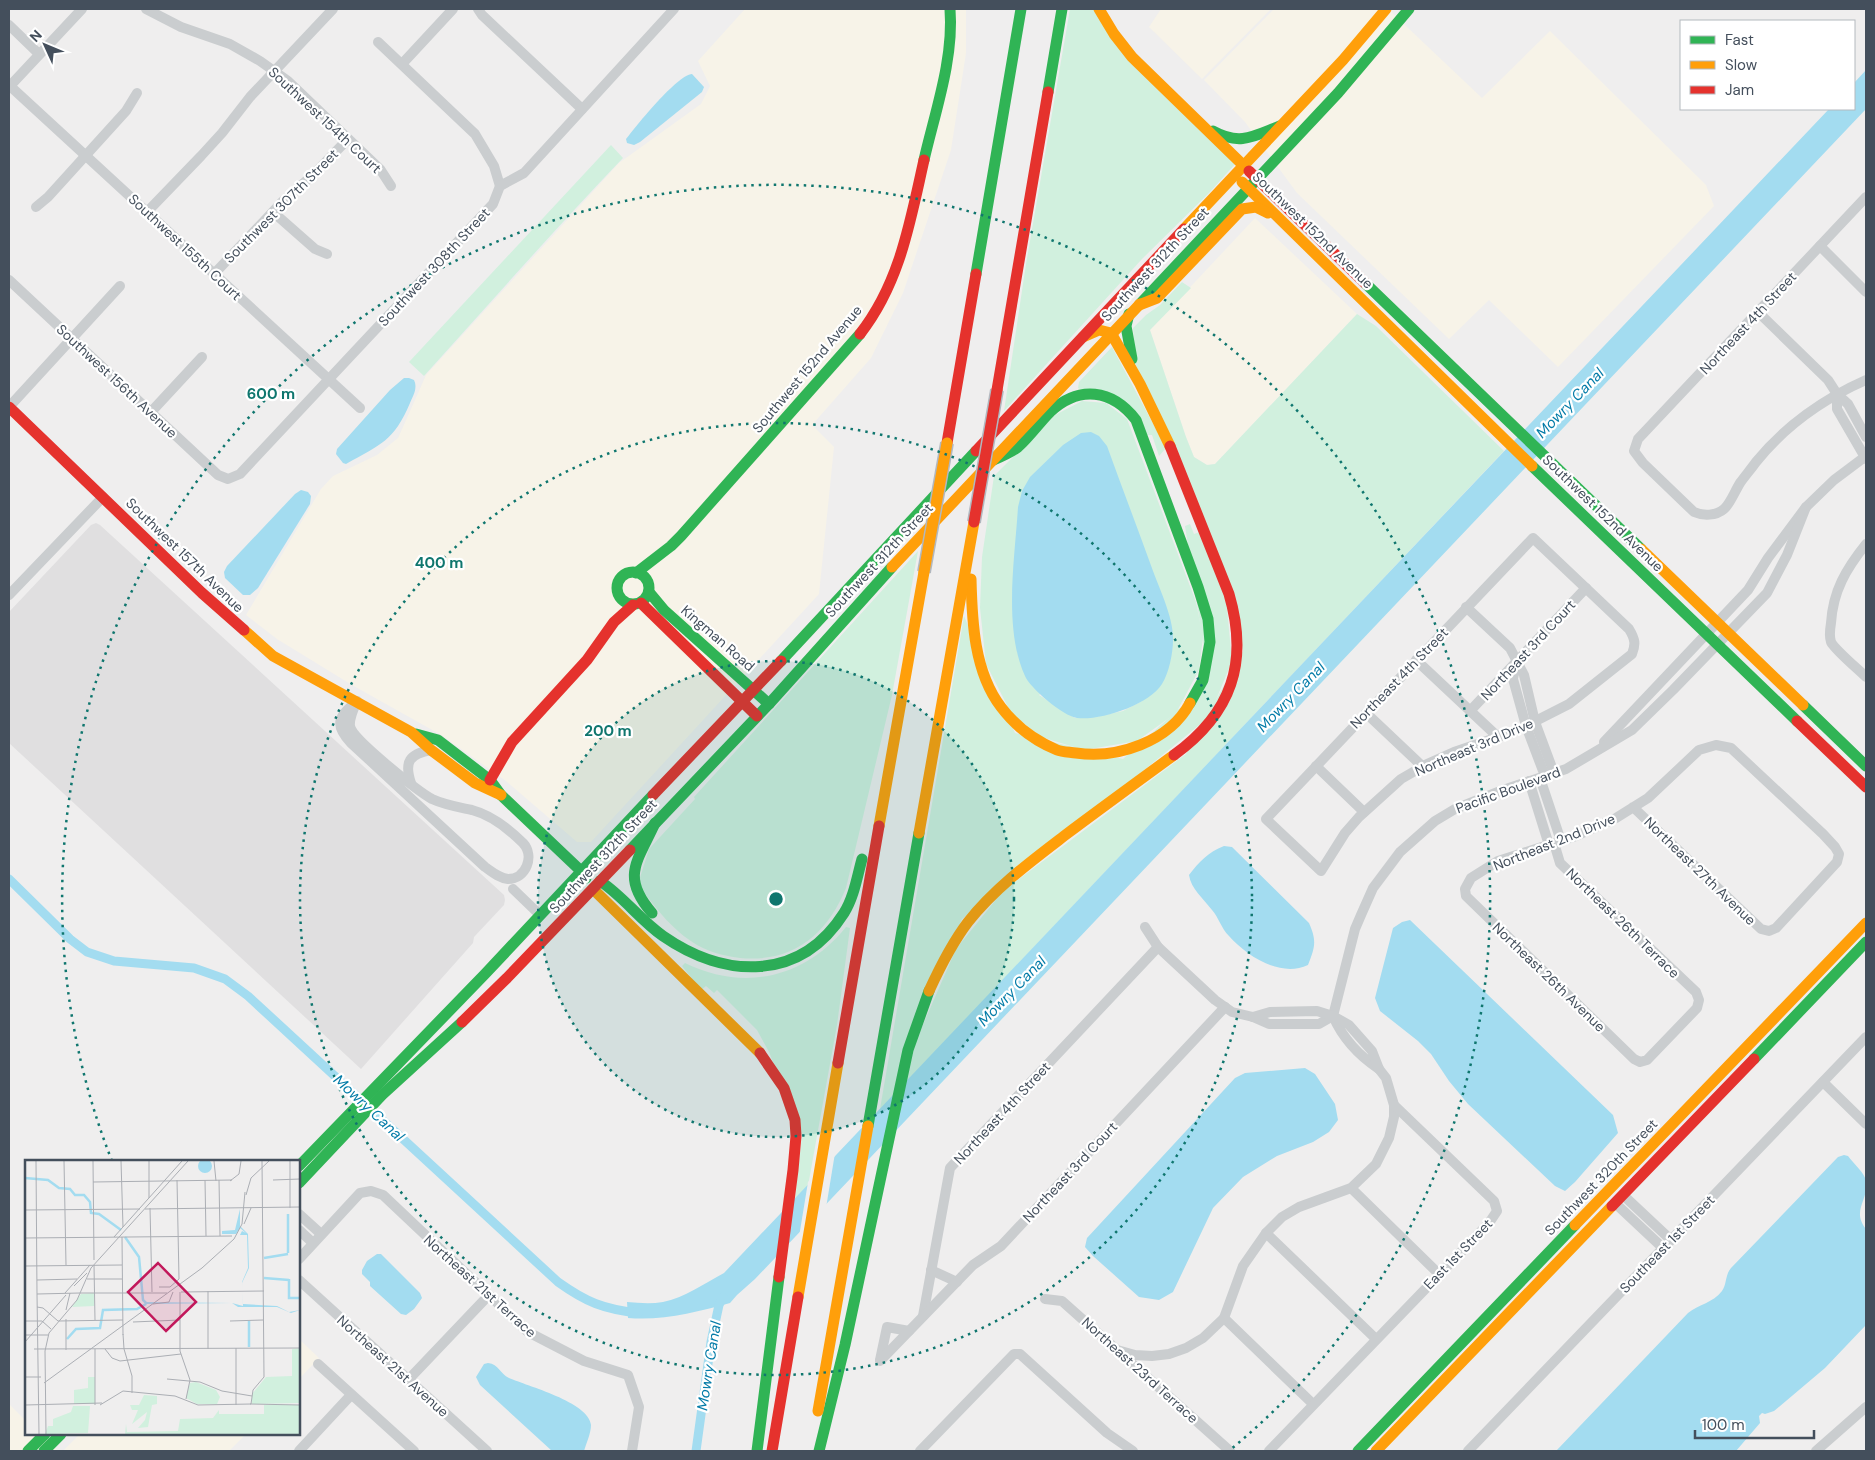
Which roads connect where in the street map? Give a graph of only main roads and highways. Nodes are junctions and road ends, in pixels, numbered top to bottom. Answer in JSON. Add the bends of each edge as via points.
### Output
{"nodes":[{"id":1,"x":950,"y":9,"type":"edge"},
{"id":2,"x":1021,"y":9,"type":"edge"},
{"id":3,"x":1062,"y":9,"type":"edge"},
{"id":4,"x":1099,"y":9,"type":"edge"},
{"id":5,"x":1386,"y":9,"type":"edge"},
{"id":6,"x":1409,"y":9,"type":"edge"},
{"id":7,"x":1186,"y":110,"type":"junction"},
{"id":8,"x":1280,"y":126,"type":"junction"},
{"id":9,"x":1243,"y":165,"type":"junction"},
{"id":10,"x":1234,"y":174,"type":"junction"},
{"id":11,"x":1256,"y":178,"type":"junction"},
{"id":12,"x":1247,"y":187,"type":"junction"},
{"id":13,"x":1290,"y":229,"type":"junction"},
{"id":14,"x":1133,"y":310,"type":"junction"},
{"id":15,"x":1111,"y":333,"type":"junction"},
{"id":16,"x":1083,"y":337,"type":"junction"},
{"id":17,"x":1135,"y":374,"type":"junction"},
{"id":18,"x":9,"y":407,"type":"edge"},
{"id":19,"x":991,"y":461,"type":"junction"},
{"id":20,"x":974,"y":522,"type":"junction"},
{"id":21,"x":671,"y":546,"type":"junction"},
{"id":22,"x":636,"y":572,"type":"junction"},
{"id":23,"x":649,"y":589,"type":"junction"},
{"id":24,"x":619,"y":595,"type":"junction"},
{"id":25,"x":636,"y":604,"type":"junction"},
{"id":26,"x":614,"y":622,"type":"junction"},
{"id":27,"x":754,"y":690,"type":"junction"},
{"id":28,"x":742,"y":702,"type":"junction"},
{"id":29,"x":769,"y":704,"type":"junction"},
{"id":30,"x":757,"y":716,"type":"junction"},
{"id":31,"x":411,"y":732,"type":"junction"},
{"id":32,"x":894,"y":735,"type":"junction"},
{"id":33,"x":512,"y":742,"type":"junction"},
{"id":34,"x":1866,"y":766,"type":"edge"},
{"id":35,"x":476,"y":768,"type":"junction"},
{"id":36,"x":490,"y":780,"type":"junction"},
{"id":37,"x":1866,"y":787,"type":"edge"},
{"id":38,"x":501,"y":794,"type":"junction"},
{"id":39,"x":655,"y":823,"type":"junction"},
{"id":40,"x":581,"y":870,"type":"junction"},
{"id":41,"x":597,"y":885,"type":"junction"},
{"id":42,"x":540,"y":915,"type":"junction"},
{"id":43,"x":1866,"y":923,"type":"edge"},
{"id":44,"x":1866,"y":942,"type":"edge"},
{"id":45,"x":686,"y":950,"type":"junction"},
{"id":46,"x":532,"y":952,"type":"junction"},
{"id":47,"x":378,"y":1091,"type":"junction"},
{"id":48,"x":354,"y":1116,"type":"junction"},
{"id":49,"x":300,"y":1165,"type":"edge"},
{"id":50,"x":300,"y":1182,"type":"edge"},
{"id":51,"x":1609,"y":1190,"type":"junction"},
{"id":52,"x":1619,"y":1199,"type":"junction"},
{"id":53,"x":59,"y":1435,"type":"edge"},
{"id":54,"x":44,"y":1443,"type":"edge"},
{"id":55,"x":28,"y":1451,"type":"edge"},
{"id":56,"x":757,"y":1451,"type":"edge"},
{"id":57,"x":772,"y":1451,"type":"edge"},
{"id":58,"x":811,"y":1451,"type":"edge"},
{"id":59,"x":820,"y":1451,"type":"edge"},
{"id":60,"x":1358,"y":1451,"type":"edge"},
{"id":61,"x":1376,"y":1451,"type":"edge"}],
"edges":[{"from":1,"to":21,"type":"main road","name":"Southwest 152nd Avenue","via":[[944,74],[905,245],[891,283],[872,318],[846,351]]},
{"from":2,"to":32,"type":"main road","bridge":true},
{"from":3,"to":20,"type":"main road","bridge":true},
{"from":4,"to":7,"type":"main road","via":[[1119,43]]},
{"from":5,"to":8,"type":"main road","name":"Southwest 312th Street"},
{"from":6,"to":11,"type":"main road","name":"Southwest 312th Street","via":[[1338,93]]},
{"from":7,"to":8,"type":"main road","via":[[1221,136],[1233,140],[1246,140]]},
{"from":7,"to":9,"type":"main road","name":"Southwest 152nd Avenue"},
{"from":8,"to":9,"type":"main road","name":"Southwest 312th Street"},
{"from":9,"to":10,"type":"main road","name":"Southwest 312th Street"},
{"from":9,"to":11,"type":"main road","name":"Southwest 152nd Avenue"},
{"from":10,"to":12,"type":"main road","name":"Southwest 152nd Avenue"},
{"from":10,"to":16,"type":"main road","name":"Southwest 312th Street"},
{"from":11,"to":12,"type":"main road","name":"Southwest 312th Street"},
{"from":11,"to":34,"type":"main road","name":"Southwest 152nd Avenue"},
{"from":12,"to":13,"type":"main road","name":"Southwest 152nd Avenue"},
{"from":12,"to":14,"type":"main road","name":"Southwest 312th Street"},
{"from":13,"to":14,"type":"main road","via":[[1259,207],[1242,209],[1157,298]]},
{"from":13,"to":37,"type":"main road","name":"Southwest 152nd Avenue"},
{"from":14,"to":15,"type":"main road","name":"Southwest 312th Street"},
{"from":14,"to":17,"type":"main road","via":[[1126,326]]},
{"from":15,"to":16,"type":"main road","via":[[1099,330]]},
{"from":15,"to":17,"type":"main road"},
{"from":15,"to":19,"type":"main road","name":"Southwest 312th Street"},
{"from":16,"to":27,"type":"main road","name":"Southwest 312th Street"},
{"from":17,"to":59,"type":"main road","via":[[1198,513],[1229,594],[1237,620],[1235,670],[1224,699],[1202,732],[1017,871],[977,912],[938,971],[920,1011],[908,1050]]},
{"from":18,"to":31,"type":"main road","name":"Southwest 157th Avenue","via":[[208,599],[273,656]]},
{"from":19,"to":20,"type":"main road","via":[[1017,448],[1052,410],[1082,393],[1114,399],[1136,420],[1208,615],[1208,661],[1197,693],[1179,719],[1142,746],[1096,756],[1042,744],[1015,725],[993,695],[982,664],[971,595]]},
{"from":19,"to":29,"type":"main road","name":"Southwest 312th Street"},
{"from":20,"to":58,"type":"main road"},
{"from":21,"to":22,"type":"main road","name":"Southwest 152nd Avenue"},
{"from":21,"to":23,"type":"main road","name":"Southwest 152nd Avenue"},
{"from":22,"to":23,"type":"main road","via":[[643,576]]},
{"from":22,"to":24,"type":"main road","via":[[620,579]]},
{"from":23,"to":25,"type":"main road","via":[[647,597]]},
{"from":23,"to":27,"type":"main road","name":"Kingman Road","via":[[664,610]]},
{"from":24,"to":25,"type":"main road","via":[[624,602]]},
{"from":24,"to":26,"type":"main road"},
{"from":25,"to":26,"type":"main road"},
{"from":25,"to":28,"type":"main road","name":"Kingman Road"},
{"from":26,"to":33,"type":"main road","via":[[587,660]]},
{"from":27,"to":28,"type":"main road","name":"Southwest 312th Street"},
{"from":27,"to":29,"type":"main road","name":"Kingman Road"},
{"from":28,"to":30,"type":"main road","name":"Kingman Road"},
{"from":28,"to":40,"type":"main road","name":"Southwest 312th Street"},
{"from":29,"to":30,"type":"main road","name":"Southwest 312th Street"},
{"from":30,"to":39,"type":"main road","name":"Southwest 312th Street"},
{"from":31,"to":35,"type":"main road","name":"Southwest 157th Avenue","via":[[438,740]]},
{"from":31,"to":38,"type":"main road","name":"Southwest 157th Avenue","via":[[475,783]]},
{"from":32,"to":45,"type":"main road","via":[[855,886],[844,914],[827,935],[792,959],[753,968],[724,965]]},
{"from":32,"to":57,"type":"main road"},
{"from":33,"to":35,"type":"main road"},
{"from":33,"to":36,"type":"main road","via":[[495,765]]},
{"from":35,"to":36,"type":"main road","name":"Southwest 157th Avenue"},
{"from":36,"to":38,"type":"main road","name":"Southwest 157th Avenue"},
{"from":38,"to":40,"type":"main road","name":"Southwest 157th Avenue"},
{"from":39,"to":41,"type":"main road","name":"Southwest 312th Street"},
{"from":39,"to":45,"type":"main road","via":[[634,866],[634,882],[644,905]]},
{"from":40,"to":41,"type":"main road","name":"Southwest 157th Avenue"},
{"from":40,"to":42,"type":"main road","name":"Southwest 312th Street"},
{"from":41,"to":45,"type":"main road","via":[[612,888],[662,935]]},
{"from":41,"to":46,"type":"main road","name":"Southwest 312th Street"},
{"from":41,"to":56,"type":"main road","via":[[758,1052],[777,1074],[790,1104],[796,1130],[793,1170]]},
{"from":42,"to":46,"type":"main road"},
{"from":42,"to":47,"type":"main road","name":"Southwest 312th Street"},
{"from":43,"to":51,"type":"main road","name":"Southwest 320th Street"},
{"from":44,"to":52,"type":"main road","name":"Southwest 320th Street"},
{"from":46,"to":47,"type":"main road","name":"Southwest 312th Street","via":[[471,1014]]},
{"from":47,"to":48,"type":"main road","name":"Southwest 312th Street"},
{"from":48,"to":49,"type":"main road"},
{"from":48,"to":50,"type":"main road"},
{"from":51,"to":52,"type":"main road"},
{"from":51,"to":60,"type":"main road","name":"Southwest 320th Street"},
{"from":52,"to":61,"type":"main road","name":"Southwest 320th Street"},
{"from":53,"to":54,"type":"main road"},
{"from":54,"to":55,"type":"main road"}]}
